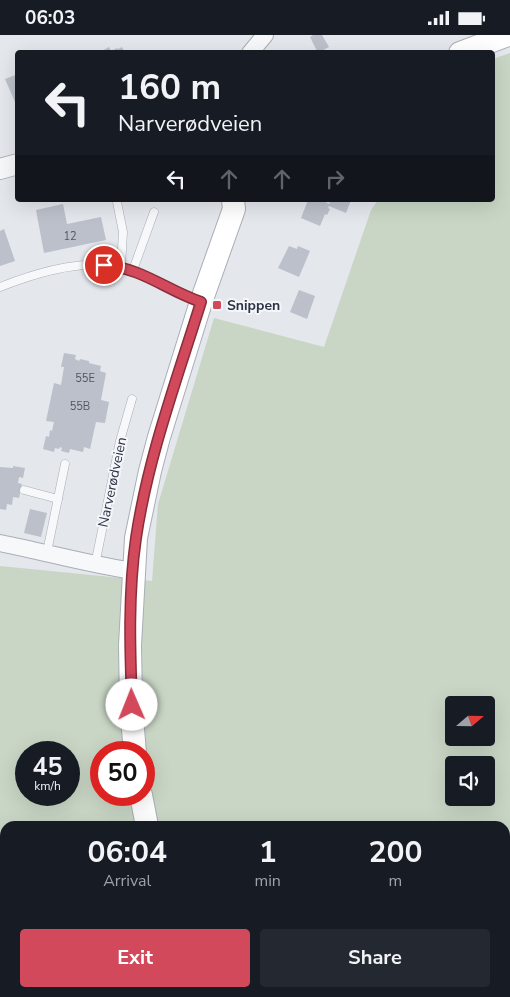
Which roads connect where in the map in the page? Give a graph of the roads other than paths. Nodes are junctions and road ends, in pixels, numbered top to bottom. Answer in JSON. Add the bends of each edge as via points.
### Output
{"nodes":[{"id":1,"x":265,"y":35,"type":"edge"},
{"id":2,"x":508,"y":35,"type":"edge"},
{"id":3,"x":252,"y":50,"type":"edge"},
{"id":4,"x":468,"y":50,"type":"edge"},
{"id":5,"x":15,"y":165,"type":"edge"},
{"id":6,"x":0,"y":169,"type":"edge"},
{"id":7,"x":117,"y":202,"type":"dead end"},
{"id":8,"x":237,"y":203,"type":"edge"},
{"id":9,"x":154,"y":212,"type":"dead end"},
{"id":10,"x":121,"y":266,"type":"junction"},
{"id":11,"x":132,"y":270,"type":"junction"},
{"id":12,"x":0,"y":287,"type":"edge"},
{"id":13,"x":201,"y":302,"type":"junction"},
{"id":14,"x":132,"y":399,"type":"dead end"},
{"id":15,"x":65,"y":463,"type":"dead end"},
{"id":16,"x":24,"y":491,"type":"dead end"},
{"id":17,"x":58,"y":499,"type":"junction"},
{"id":18,"x":0,"y":543,"type":"edge"},
{"id":19,"x":47,"y":552,"type":"junction"},
{"id":20,"x":95,"y":565,"type":"junction"},
{"id":21,"x":133,"y":571,"type":"junction"},
{"id":22,"x":134,"y":741,"type":"edge"},
{"id":23,"x":144,"y":806,"type":"edge"},
{"id":24,"x":146,"y":821,"type":"edge"}],
"edges":[{"from":1,"to":3,"type":"street"},
{"from":2,"to":4,"type":"main road"},
{"from":5,"to":6,"type":"street"},
{"from":7,"to":10,"type":"lane","via":[[124,232]]},
{"from":8,"to":13,"type":"main road"},
{"from":9,"to":11,"type":"lane"},
{"from":10,"to":11,"type":"lane"},
{"from":10,"to":12,"type":"lane","via":[[68,267],[18,279]]},
{"from":11,"to":13,"type":"lane"},
{"from":13,"to":21,"type":"main road","via":[[150,471],[136,537]]},
{"from":14,"to":20,"type":"lane","name":"Narverødveien","via":[[120,441]]},
{"from":15,"to":17,"type":"lane"},
{"from":16,"to":17,"type":"lane"},
{"from":17,"to":19,"type":"lane"},
{"from":18,"to":19,"type":"street"},
{"from":19,"to":20,"type":"street"},
{"from":20,"to":21,"type":"street"},
{"from":21,"to":22,"type":"main road","via":[[130,645]]},
{"from":23,"to":24,"type":"main road"}]}
